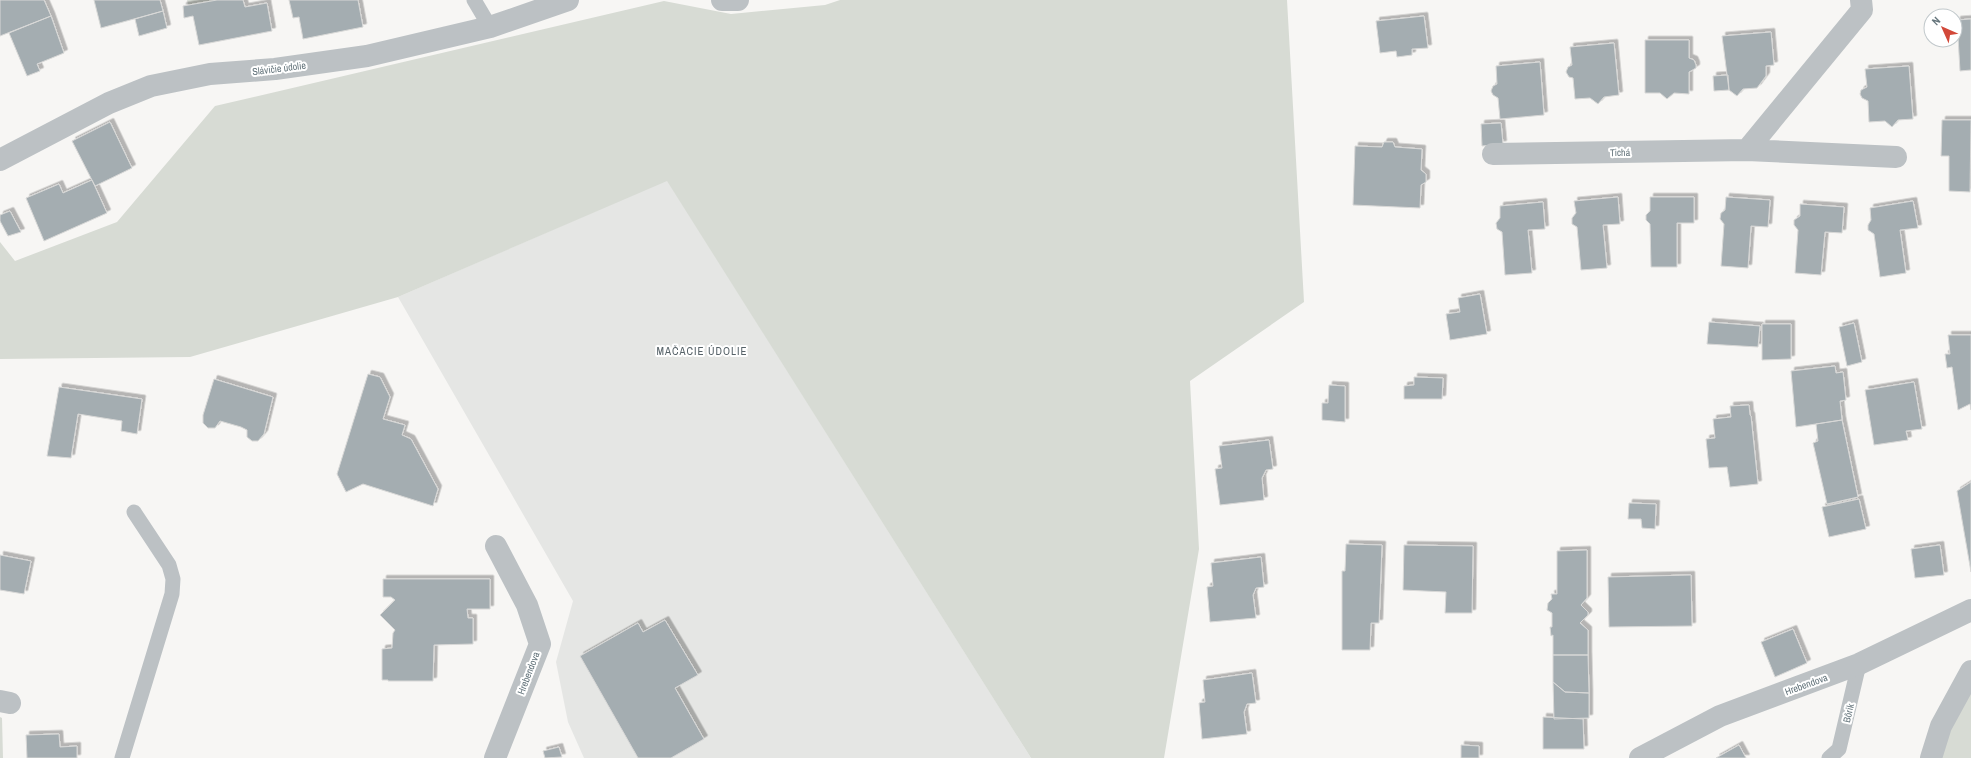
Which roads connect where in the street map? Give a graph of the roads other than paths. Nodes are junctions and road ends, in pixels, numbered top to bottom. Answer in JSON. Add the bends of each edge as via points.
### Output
{"nodes":[{"id":1,"x":474,"y":0,"type":"edge"},
{"id":2,"x":568,"y":0,"type":"edge"},
{"id":3,"x":722,"y":0,"type":"edge"},
{"id":4,"x":738,"y":0,"type":"edge"},
{"id":5,"x":1861,"y":0,"type":"edge"},
{"id":6,"x":490,"y":27,"type":"junction"},
{"id":7,"x":1747,"y":150,"type":"junction"},
{"id":8,"x":1493,"y":154,"type":"dead end"},
{"id":9,"x":1896,"y":157,"type":"dead end"},
{"id":10,"x":0,"y":160,"type":"edge"},
{"id":11,"x":134,"y":512,"type":"dead end"},
{"id":12,"x":496,"y":546,"type":"dead end"},
{"id":13,"x":1971,"y":610,"type":"edge"},
{"id":14,"x":1859,"y":664,"type":"junction"},
{"id":15,"x":1971,"y":671,"type":"edge"},
{"id":16,"x":122,"y":758,"type":"edge"},
{"id":17,"x":495,"y":758,"type":"edge"},
{"id":18,"x":1640,"y":758,"type":"edge"},
{"id":19,"x":1829,"y":758,"type":"edge"},
{"id":20,"x":1931,"y":758,"type":"edge"}],
"edges":[{"from":1,"to":6,"type":"lane"},
{"from":2,"to":6,"type":"street","name":"Slávičie údolie"},
{"from":3,"to":4,"type":"street"},
{"from":5,"to":7,"type":"street","via":[[1862,10]]},
{"from":6,"to":10,"type":"street","name":"Slávičie údolie","via":[[368,56],[275,69],[210,74],[151,86],[109,103]]},
{"from":7,"to":8,"type":"street","name":"Tichá"},
{"from":7,"to":9,"type":"street","name":"Tichá"},
{"from":11,"to":16,"type":"lane","via":[[169,565],[172,594]]},
{"from":12,"to":17,"type":"street","name":"Hrebendova","via":[[526,605],[540,644]]},
{"from":13,"to":14,"type":"street","name":"Hrebendova"},
{"from":14,"to":18,"type":"street","name":"Hrebendova","via":[[1720,716]]},
{"from":14,"to":19,"type":"lane","name":"Bôrik","via":[[1839,749]]},
{"from":15,"to":20,"type":"street","via":[[1941,726]]}]}
